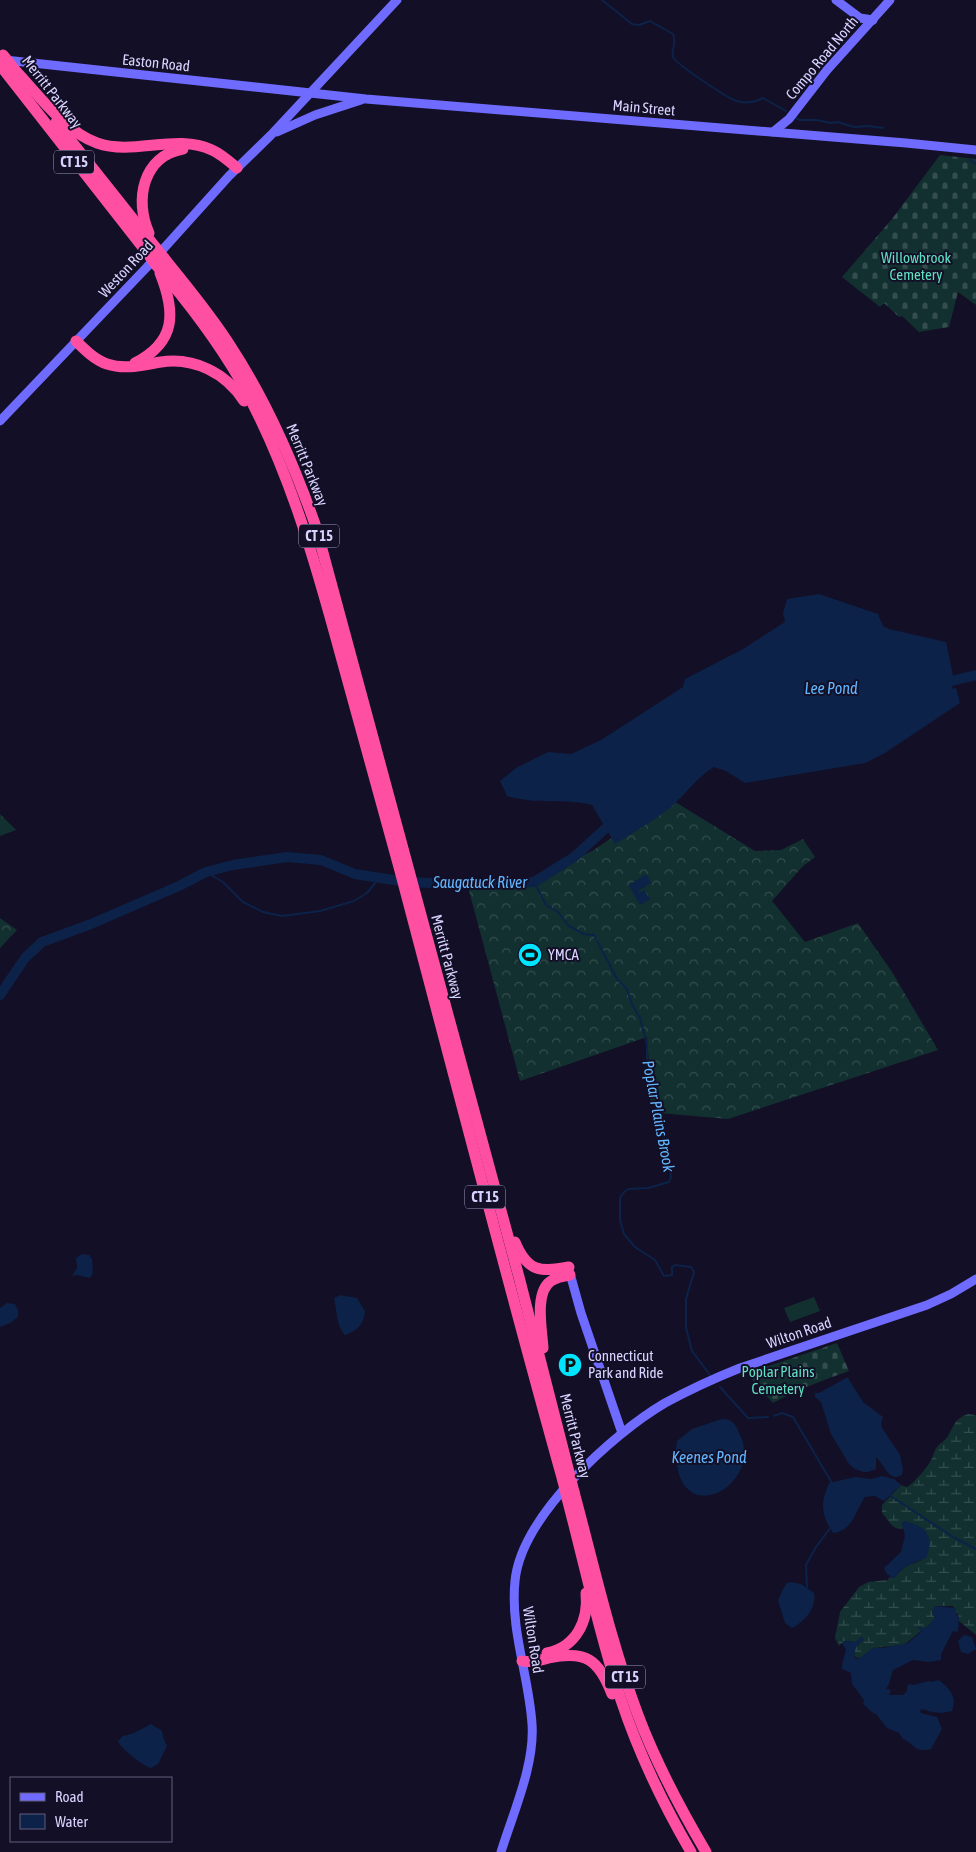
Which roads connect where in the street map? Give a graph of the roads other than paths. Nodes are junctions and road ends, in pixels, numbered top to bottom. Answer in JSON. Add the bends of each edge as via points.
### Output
{"nodes":[{"id":1,"x":397,"y":0,"type":"edge"},
{"id":2,"x":836,"y":0,"type":"edge"},
{"id":3,"x":890,"y":0,"type":"edge"},
{"id":4,"x":873,"y":20,"type":"junction"},
{"id":5,"x":1,"y":60,"type":"edge"},
{"id":6,"x":14,"y":70,"type":"junction"},
{"id":7,"x":309,"y":93,"type":"junction"},
{"id":8,"x":366,"y":99,"type":"junction"},
{"id":9,"x":773,"y":132,"type":"junction"},
{"id":10,"x":271,"y":135,"type":"junction"},
{"id":11,"x":202,"y":147,"type":"junction"},
{"id":12,"x":976,"y":150,"type":"edge"},
{"id":13,"x":237,"y":168,"type":"junction"},
{"id":14,"x":152,"y":251,"type":"junction"},
{"id":15,"x":160,"y":261,"type":"junction"},
{"id":16,"x":76,"y":341,"type":"junction"},
{"id":17,"x":130,"y":366,"type":"junction"},
{"id":18,"x":0,"y":421,"type":"edge"},
{"id":19,"x":284,"y":472,"type":"junction"},
{"id":20,"x":398,"y":848,"type":"junction"},
{"id":21,"x":415,"y":912,"type":"junction"},
{"id":22,"x":481,"y":1136,"type":"junction"},
{"id":23,"x":569,"y":1271,"type":"junction"},
{"id":24,"x":976,"y":1279,"type":"edge"},
{"id":25,"x":552,"y":1407,"type":"junction"},
{"id":26,"x":622,"y":1433,"type":"junction"},
{"id":27,"x":566,"y":1479,"type":"junction"},
{"id":28,"x":571,"y":1495,"type":"junction"},
{"id":29,"x":577,"y":1536,"type":"junction"},
{"id":30,"x":522,"y":1661,"type":"junction"},
{"id":31,"x":665,"y":1807,"type":"junction"},
{"id":32,"x":501,"y":1852,"type":"edge"},
{"id":33,"x":691,"y":1852,"type":"edge"},
{"id":34,"x":706,"y":1852,"type":"edge"}],
"edges":[{"from":1,"to":7,"type":"main road","name":"Weston Road"},
{"from":2,"to":4,"type":"main road","via":[[860,18]]},
{"from":3,"to":4,"type":"main road","name":"Compo Road North"},
{"from":4,"to":9,"type":"main road","name":"Compo Road North","via":[[827,70],[789,119]]},
{"from":5,"to":6,"type":"highway","name":"Merritt Parkway","number":"CT 15","bridge":true},
{"from":5,"to":7,"type":"main road","name":"Easton Road"},
{"from":5,"to":14,"type":"highway","name":"Merritt Parkway","number":"CT 15"},
{"from":6,"to":11,"type":"highway","via":[[70,127],[98,144],[127,148],[182,144]]},
{"from":6,"to":14,"type":"highway","name":"Merritt Parkway","number":"CT 15"},
{"from":7,"to":8,"type":"main road","name":"Main Street"},
{"from":7,"to":10,"type":"main road","name":"Weston Road"},
{"from":8,"to":9,"type":"main road","name":"Main Street"},
{"from":8,"to":10,"type":"main road","name":"Weston Road","via":[[310,116]]},
{"from":9,"to":12,"type":"main road","name":"Main Street"},
{"from":10,"to":13,"type":"main road","name":"Weston Road"},
{"from":11,"to":13,"type":"highway","via":[[219,154]]},
{"from":11,"to":14,"type":"highway","via":[[179,149],[168,154],[159,159],[148,173],[142,211]]},
{"from":13,"to":16,"type":"main road","name":"Weston Road"},
{"from":14,"to":15,"type":"highway","name":"Merritt Parkway","number":"CT 15","bridge":true},
{"from":15,"to":17,"type":"highway","via":[[169,300],[168,328],[153,353]]},
{"from":15,"to":19,"type":"highway","name":"Merritt Parkway","number":"CT 15","via":[[230,363]]},
{"from":15,"to":20,"type":"highway","name":"Merritt Parkway","number":"CT 15","via":[[216,326],[252,381],[301,487],[322,547]]},
{"from":16,"to":17,"type":"highway","via":[[101,361]]},
{"from":16,"to":18,"type":"main road","name":"Weston Road"},
{"from":17,"to":19,"type":"highway","via":[[188,362],[225,379],[246,404]]},
{"from":19,"to":20,"type":"highway","name":"Merritt Parkway","number":"CT 15","via":[[308,538]]},
{"from":20,"to":21,"type":"highway","name":"Merritt Parkway","number":"CT 15"},
{"from":21,"to":22,"type":"highway","name":"Merritt Parkway","number":"CT 15"},
{"from":21,"to":27,"type":"highway","name":"Merritt Parkway","number":"CT 15","via":[[506,1276]]},
{"from":22,"to":23,"type":"highway","via":[[510,1228],[525,1262],[544,1271]]},
{"from":22,"to":25,"type":"highway","name":"Merritt Parkway","number":"CT 15"},
{"from":23,"to":25,"type":"highway","via":[[549,1281],[540,1302]]},
{"from":23,"to":26,"type":"main road"},
{"from":24,"to":26,"type":"main road","name":"Wilton Road","via":[[928,1305],[724,1374],[664,1404]]},
{"from":25,"to":27,"type":"highway","name":"Merritt Parkway","number":"CT 15"},
{"from":26,"to":30,"type":"main road","name":"Wilton Road","via":[[580,1473],[534,1526],[515,1579],[514,1617]]},
{"from":27,"to":28,"type":"highway","name":"Merritt Parkway","number":"CT 15","bridge":true},
{"from":28,"to":29,"type":"highway","name":"Merritt Parkway","number":"CT 15"},
{"from":28,"to":34,"type":"highway","name":"Merritt Parkway","number":"CT 15","via":[[639,1716],[676,1798]]},
{"from":29,"to":30,"type":"highway","via":[[587,1599],[587,1613],[582,1626],[566,1646]]},
{"from":29,"to":31,"type":"highway","name":"Merritt Parkway","number":"CT 15","via":[[622,1701]]},
{"from":30,"to":31,"type":"highway","via":[[571,1654],[584,1657],[599,1668]]},
{"from":30,"to":32,"type":"main road","name":"Wilton Road","via":[[532,1724],[531,1750]]},
{"from":31,"to":33,"type":"highway","name":"Merritt Parkway","number":"CT 15"}]}
